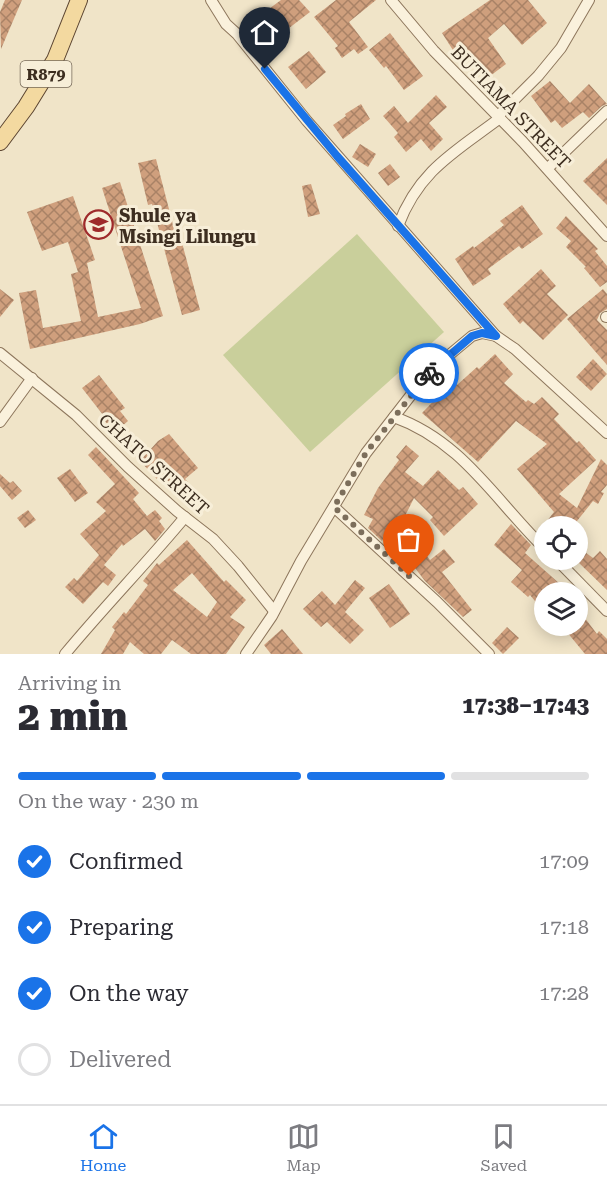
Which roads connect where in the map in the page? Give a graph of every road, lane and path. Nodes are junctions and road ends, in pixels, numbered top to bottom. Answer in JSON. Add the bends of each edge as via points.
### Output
{"nodes":[{"id":1,"x":79,"y":0,"type":"edge"},
{"id":2,"x":211,"y":0,"type":"edge"},
{"id":3,"x":391,"y":0,"type":"edge"},
{"id":4,"x":587,"y":1,"type":"edge"},
{"id":5,"x":607,"y":111,"type":"edge"},
{"id":6,"x":499,"y":117,"type":"junction"},
{"id":7,"x":0,"y":142,"type":"edge"},
{"id":8,"x":548,"y":168,"type":"junction"},
{"id":9,"x":398,"y":226,"type":"junction"},
{"id":10,"x":607,"y":236,"type":"edge"},
{"id":11,"x":496,"y":336,"type":"junction"},
{"id":12,"x":0,"y":353,"type":"edge"},
{"id":13,"x":32,"y":378,"type":"junction"},
{"id":14,"x":394,"y":417,"type":"junction"},
{"id":15,"x":0,"y":422,"type":"edge"},
{"id":16,"x":607,"y":433,"type":"edge"},
{"id":17,"x":334,"y":507,"type":"junction"},
{"id":18,"x":185,"y":517,"type":"junction"},
{"id":19,"x":534,"y":537,"type":"edge"},
{"id":20,"x":567,"y":570,"type":"edge"},
{"id":21,"x":607,"y":611,"type":"edge"},
{"id":22,"x":274,"y":612,"type":"junction"},
{"id":23,"x":65,"y":654,"type":"edge"},
{"id":24,"x":246,"y":654,"type":"edge"},
{"id":25,"x":489,"y":654,"type":"edge"}],
"edges":[{"from":1,"to":7,"type":"main road","number":"R879","via":[[55,60]]},
{"from":2,"to":9,"type":"street","via":[[226,24]]},
{"from":3,"to":6,"type":"street","name":"BUTIAMA STREET"},
{"from":4,"to":6,"type":"street","via":[[561,48]]},
{"from":5,"to":8,"type":"street"},
{"from":6,"to":8,"type":"street","name":"BUTIAMA STREET"},
{"from":6,"to":9,"type":"street","via":[[421,182]]},
{"from":8,"to":10,"type":"street","name":"BUTIAMA STREET"},
{"from":9,"to":11,"type":"street"},
{"from":11,"to":14,"type":"street","via":[[482,333],[460,345],[436,366]]},
{"from":11,"to":16,"type":"street"},
{"from":12,"to":13,"type":"street","name":"CHATO STREET"},
{"from":13,"to":15,"type":"street"},
{"from":13,"to":18,"type":"street","name":"CHATO STREET"},
{"from":14,"to":17,"type":"street","via":[[366,453]]},
{"from":14,"to":19,"type":"street","via":[[430,433],[451,448]]},
{"from":17,"to":22,"type":"street"},
{"from":17,"to":25,"type":"street"},
{"from":18,"to":22,"type":"street","name":"CHATO STREET","via":[[213,539]]},
{"from":18,"to":23,"type":"street"},
{"from":20,"to":21,"type":"street"},
{"from":22,"to":24,"type":"street"}]}
